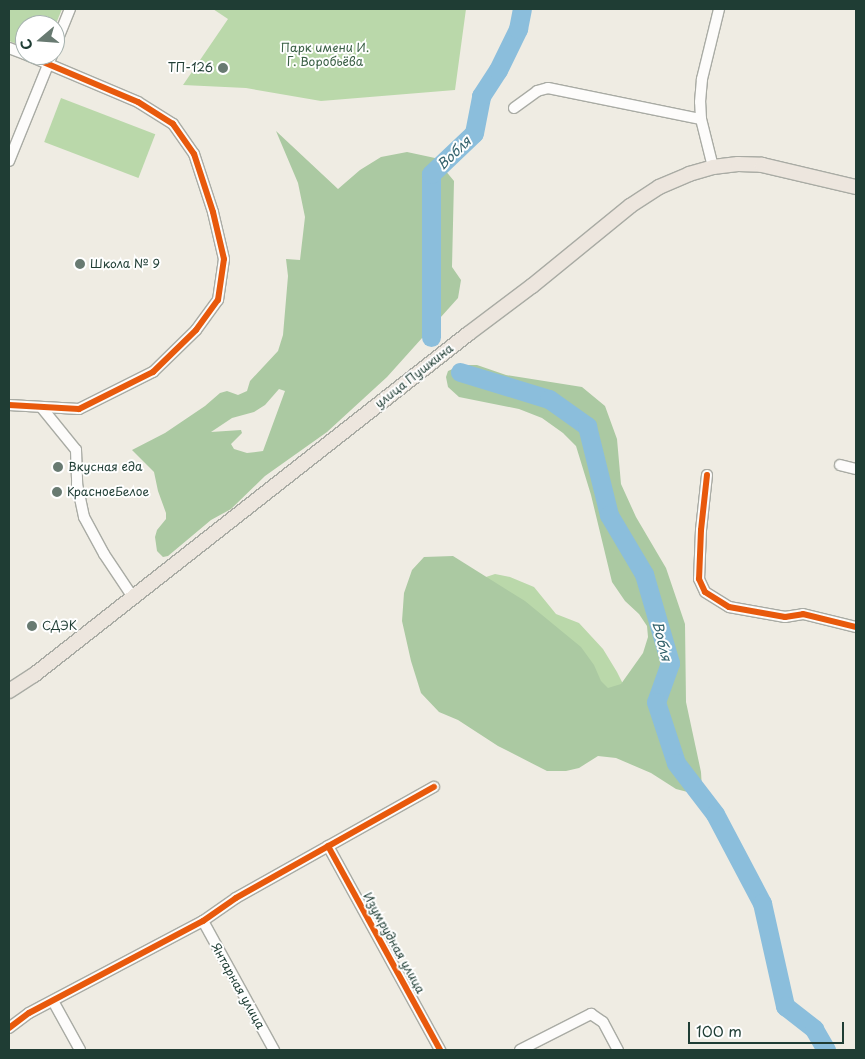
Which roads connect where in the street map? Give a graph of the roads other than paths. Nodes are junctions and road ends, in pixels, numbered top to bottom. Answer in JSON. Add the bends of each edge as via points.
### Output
{"nodes":[{"id":1,"x":70,"y":9,"type":"edge"},
{"id":2,"x":719,"y":9,"type":"edge"},
{"id":3,"x":65,"y":21,"type":"edge"},
{"id":4,"x":48,"y":65,"type":"edge"},
{"id":5,"x":62,"y":65,"type":"edge"},
{"id":6,"x":514,"y":108,"type":"dead end"},
{"id":7,"x":701,"y":119,"type":"junction"},
{"id":8,"x":9,"y":161,"type":"edge"},
{"id":9,"x":713,"y":167,"type":"junction"},
{"id":10,"x":856,"y":187,"type":"edge"},
{"id":11,"x":9,"y":405,"type":"edge"},
{"id":12,"x":42,"y":408,"type":"junction"},
{"id":13,"x":840,"y":465,"type":"dead end"},
{"id":14,"x":856,"y":469,"type":"edge"},
{"id":15,"x":707,"y":475,"type":"dead end"},
{"id":16,"x":132,"y":596,"type":"junction"},
{"id":17,"x":856,"y":627,"type":"edge"},
{"id":18,"x":9,"y":691,"type":"edge"},
{"id":19,"x":434,"y":787,"type":"dead end"},
{"id":20,"x":328,"y":846,"type":"junction"},
{"id":21,"x":202,"y":921,"type":"junction"},
{"id":22,"x":53,"y":1001,"type":"junction"},
{"id":23,"x":9,"y":1028,"type":"edge"},
{"id":24,"x":80,"y":1050,"type":"edge"},
{"id":25,"x":274,"y":1050,"type":"edge"},
{"id":26,"x":440,"y":1050,"type":"edge"},
{"id":27,"x":520,"y":1050,"type":"edge"},
{"id":28,"x":618,"y":1050,"type":"edge"}],
"edges":[{"from":1,"to":3,"type":"street"},
{"from":2,"to":7,"type":"street","via":[[702,79]]},
{"from":4,"to":8,"type":"street"},
{"from":5,"to":12,"type":"street","via":[[138,102],[173,124],[194,154],[224,259],[218,300],[196,330],[153,372],[78,409]]},
{"from":6,"to":7,"type":"street","via":[[537,90],[548,88]]},
{"from":7,"to":9,"type":"street"},
{"from":9,"to":10,"type":"main road","name":"улица Пушкина","via":[[762,165]]},
{"from":9,"to":16,"type":"main road","name":"улица Пушкина","via":[[659,187],[630,206],[532,286]]},
{"from":11,"to":12,"type":"street"},
{"from":12,"to":16,"type":"street","via":[[76,450],[77,484],[84,517]]},
{"from":13,"to":14,"type":"street"},
{"from":15,"to":17,"type":"street","via":[[700,579],[705,592],[729,607],[785,617],[803,614]]},
{"from":16,"to":18,"type":"main road","name":"улица Пушкина","via":[[34,675]]},
{"from":19,"to":20,"type":"street"},
{"from":20,"to":21,"type":"street"},
{"from":20,"to":26,"type":"street","name":"Изумрудная улица"},
{"from":21,"to":22,"type":"street"},
{"from":21,"to":25,"type":"street","name":"Янтарная улица"},
{"from":22,"to":23,"type":"street"},
{"from":22,"to":24,"type":"street"},
{"from":27,"to":28,"type":"street","via":[[591,1014],[603,1022]]}]}
